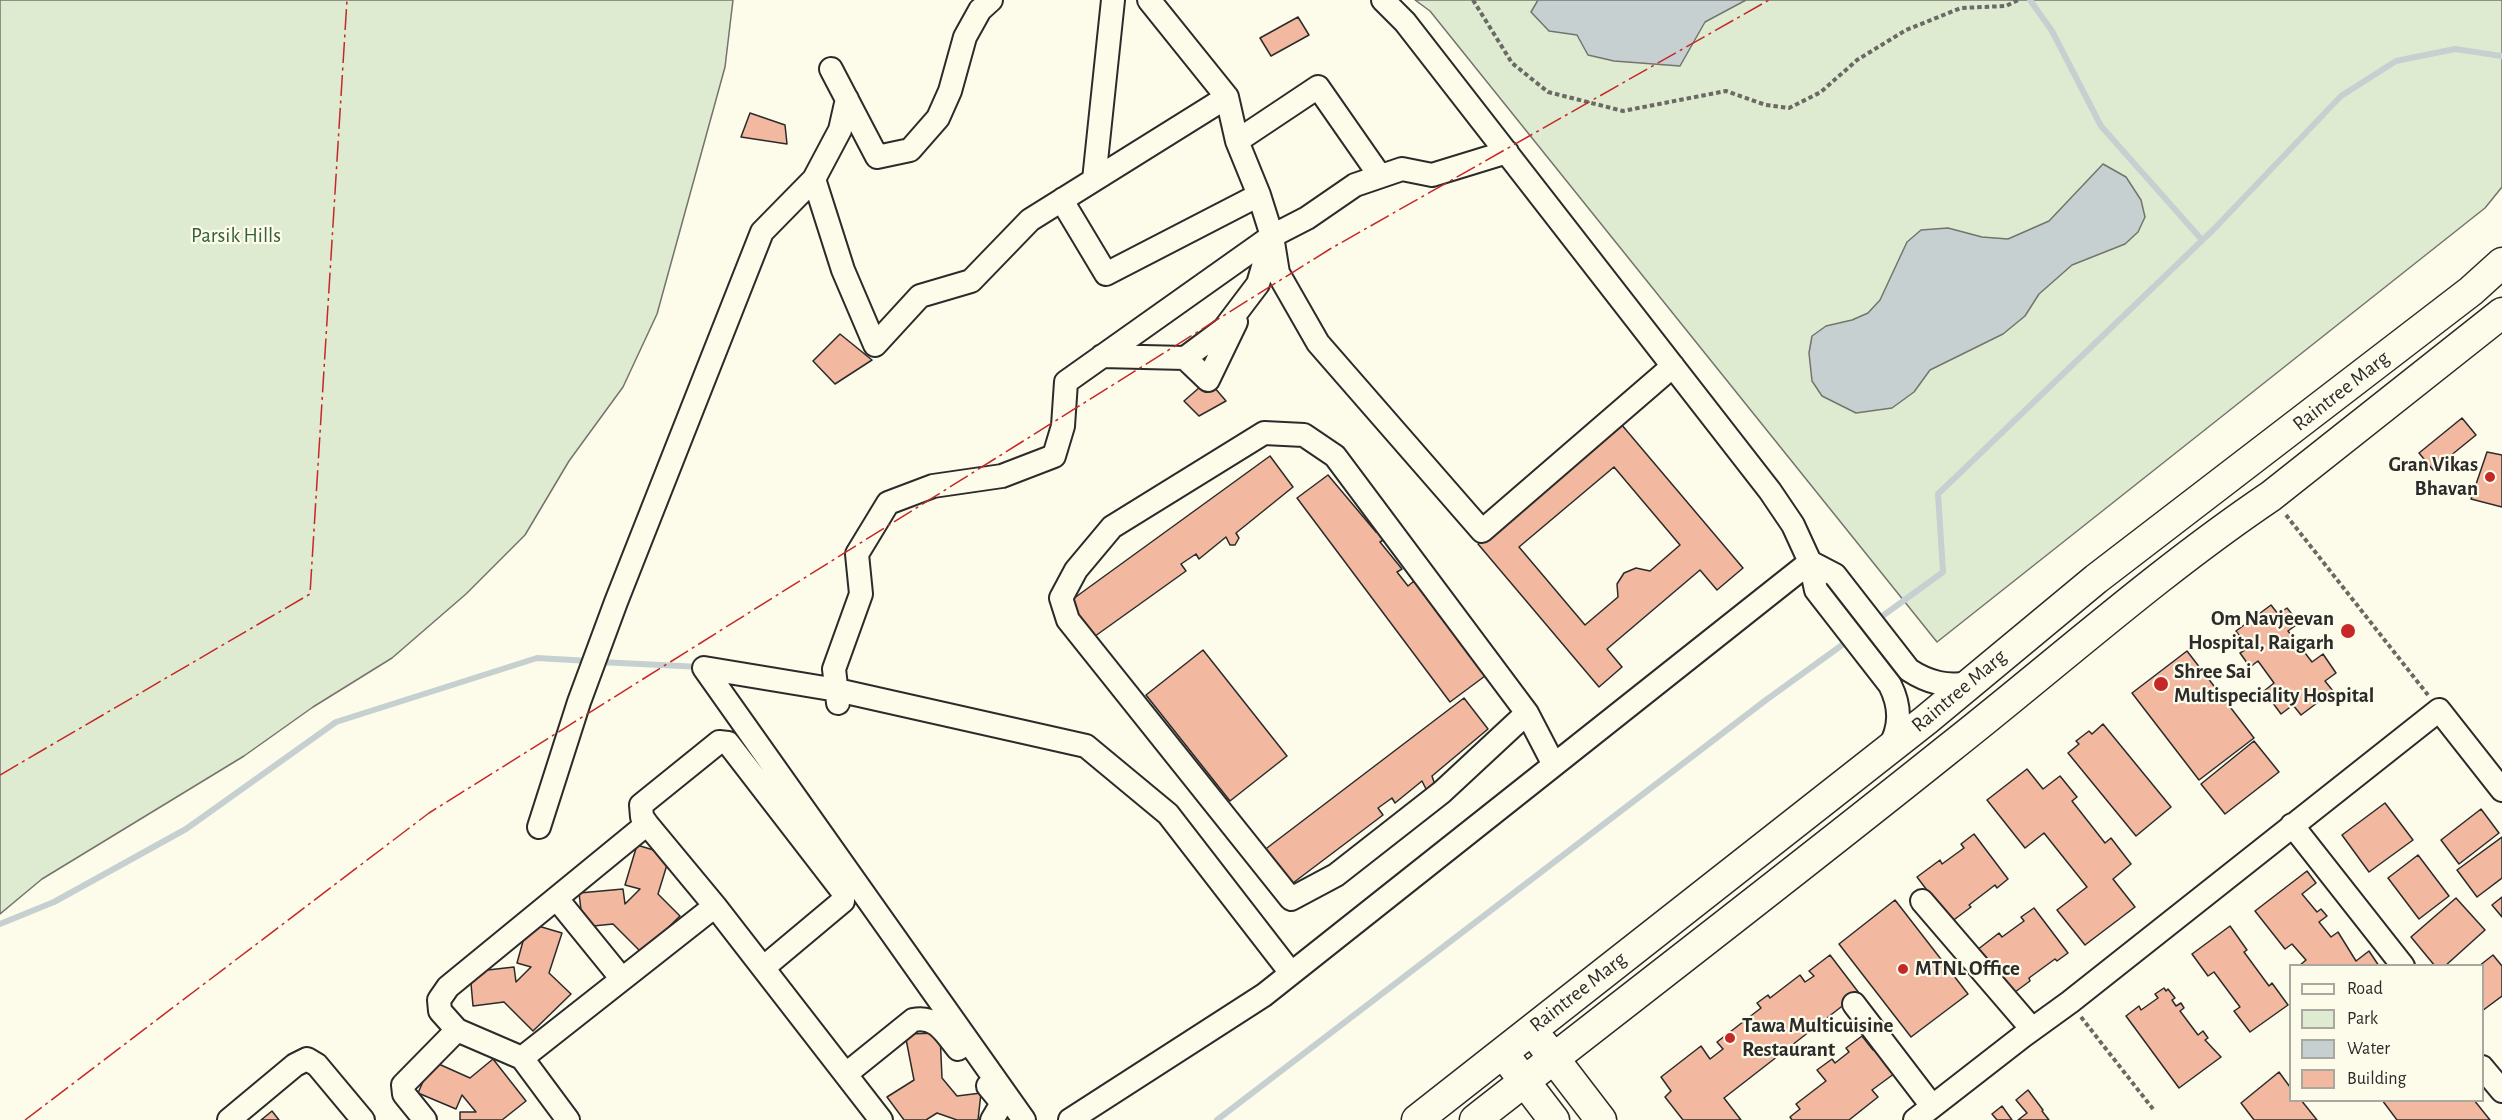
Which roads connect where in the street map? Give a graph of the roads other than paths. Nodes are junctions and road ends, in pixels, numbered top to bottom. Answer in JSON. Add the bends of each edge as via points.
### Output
{"nodes":[{"id":1,"x":991,"y":0,"type":"edge"},
{"id":2,"x":1113,"y":0,"type":"edge"},
{"id":3,"x":1149,"y":0,"type":"edge"},
{"id":4,"x":1383,"y":0,"type":"edge"},
{"id":5,"x":831,"y":69,"type":"dead end"},
{"id":6,"x":1227,"y":97,"type":"junction"},
{"id":7,"x":847,"y":99,"type":"junction"},
{"id":8,"x":1238,"y":141,"type":"junction"},
{"id":9,"x":1507,"y":152,"type":"junction"},
{"id":10,"x":1380,"y":176,"type":"junction"},
{"id":11,"x":814,"y":179,"type":"junction"},
{"id":12,"x":1094,"y":180,"type":"junction"},
{"id":13,"x":1259,"y":195,"type":"junction"},
{"id":14,"x":1063,"y":199,"type":"junction"},
{"id":15,"x":1272,"y":236,"type":"junction"},
{"id":16,"x":2502,"y":263,"type":"edge"},
{"id":17,"x":1248,"y":296,"type":"junction"},
{"id":18,"x":2502,"y":313,"type":"edge"},
{"id":19,"x":1102,"y":356,"type":"junction"},
{"id":20,"x":1185,"y":358,"type":"junction"},
{"id":21,"x":1673,"y":366,"type":"junction"},
{"id":22,"x":1810,"y":562,"type":"junction"},
{"id":23,"x":1970,"y":683,"type":"junction"},
{"id":24,"x":838,"y":698,"type":"junction"},
{"id":25,"x":1527,"y":713,"type":"junction"},
{"id":26,"x":1889,"y":748,"type":"junction"},
{"id":27,"x":1554,"y":765,"type":"junction"},
{"id":28,"x":2502,"y":790,"type":"edge"},
{"id":29,"x":647,"y":824,"type":"junction"},
{"id":30,"x":2292,"y":825,"type":"junction"},
{"id":31,"x":539,"y":827,"type":"dead end"},
{"id":32,"x":558,"y":899,"type":"junction"},
{"id":33,"x":1922,"y":901,"type":"dead end"},
{"id":34,"x":715,"y":906,"type":"junction"},
{"id":35,"x":2401,"y":964,"type":"edge"},
{"id":36,"x":1299,"y":967,"type":"junction"},
{"id":37,"x":763,"y":968,"type":"junction"},
{"id":38,"x":622,"y":979,"type":"junction"},
{"id":39,"x":1854,"y":1004,"type":"dead end"},
{"id":40,"x":1531,"y":1029,"type":"junction"},
{"id":41,"x":2032,"y":1029,"type":"junction"},
{"id":42,"x":457,"y":1030,"type":"junction"},
{"id":43,"x":1502,"y":1052,"type":"junction"},
{"id":44,"x":522,"y":1058,"type":"junction"},
{"id":45,"x":1553,"y":1059,"type":"junction"},
{"id":46,"x":2484,"y":1068,"type":"edge"},
{"id":47,"x":846,"y":1074,"type":"junction"},
{"id":48,"x":1524,"y":1082,"type":"junction"},
{"id":49,"x":2502,"y":1091,"type":"edge"},
{"id":50,"x":1924,"y":1113,"type":"edge"},
{"id":51,"x":564,"y":1119,"type":"edge"},
{"id":52,"x":229,"y":1120,"type":"edge"},
{"id":53,"x":363,"y":1120,"type":"edge"},
{"id":54,"x":425,"y":1120,"type":"edge"},
{"id":55,"x":881,"y":1120,"type":"edge"},
{"id":56,"x":992,"y":1120,"type":"edge"},
{"id":57,"x":1024,"y":1120,"type":"edge"},
{"id":58,"x":1070,"y":1120,"type":"edge"},
{"id":59,"x":1417,"y":1120,"type":"edge"},
{"id":60,"x":1475,"y":1120,"type":"edge"},
{"id":61,"x":1554,"y":1120,"type":"edge"},
{"id":62,"x":1601,"y":1120,"type":"edge"}],
"edges":[{"from":1,"to":7,"type":"street","via":[[980,10],[965,37],[938,118],[910,150],[877,157]]},
{"from":2,"to":12,"type":"street"},
{"from":3,"to":6,"type":"street"},
{"from":4,"to":9,"type":"street","via":[[1405,22]]},
{"from":5,"to":7,"type":"street"},
{"from":6,"to":8,"type":"street"},
{"from":6,"to":12,"type":"street"},
{"from":7,"to":11,"type":"street","via":[[840,130]]},
{"from":8,"to":10,"type":"street","via":[[1318,87]]},
{"from":8,"to":13,"type":"street"},
{"from":9,"to":10,"type":"street","via":[[1432,175],[1402,169]]},
{"from":9,"to":21,"type":"street"},
{"from":10,"to":15,"type":"street","via":[[1355,185]]},
{"from":11,"to":14,"type":"street","via":[[843,270],[875,345],[920,296],[971,281],[1030,220]]},
{"from":11,"to":31,"type":"street","via":[[762,232],[599,648]]},
{"from":12,"to":14,"type":"street"},
{"from":13,"to":14,"type":"street","via":[[1106,274]]},
{"from":13,"to":15,"type":"street"},
{"from":15,"to":17,"type":"street","via":[[1258,284]]},
{"from":15,"to":19,"type":"street"},
{"from":15,"to":21,"type":"street","via":[[1278,273],[1318,343],[1482,531]]},
{"from":16,"to":23,"type":"main road","name":"Raintree Marg","via":[[2471,291],[2096,579]]},
{"from":17,"to":20,"type":"street","via":[[1224,329]]},
{"from":17,"to":20,"type":"street","via":[[1208,380]]},
{"from":18,"to":45,"type":"main road","name":"Raintree Marg","via":[[2271,496],[2119,608],[1950,748]]},
{"from":19,"to":20,"type":"street"},
{"from":19,"to":24,"type":"street","via":[[1066,381],[1064,426],[1053,456],[1002,476],[933,486],[888,503],[857,554],[861,594],[834,669]]},
{"from":21,"to":22,"type":"street","via":[[1770,491],[1793,525]]},
{"from":22,"to":23,"type":"street","via":[[1836,575],[1909,670],[1946,685]]},
{"from":22,"to":26,"type":"street","via":[[1816,590],[1890,685],[1898,706],[1898,729]]},
{"from":22,"to":27,"type":"street"},
{"from":23,"to":26,"type":"main road","name":"Raintree Marg"},
{"from":24,"to":36,"type":"street","via":[[1086,746],[1168,814]]},
{"from":24,"to":57,"type":"street","via":[[704,668]]},
{"from":25,"to":25,"type":"street","via":[[1335,456],[1304,435],[1264,433],[1112,527],[1076,570],[1061,598],[1068,620],[1291,899],[1336,875],[1433,799]]},
{"from":25,"to":27,"type":"street"},
{"from":26,"to":40,"type":"main road","name":"Raintree Marg"},
{"from":27,"to":36,"type":"street"},
{"from":28,"to":30,"type":"street","via":[[2439,710]]},
{"from":29,"to":32,"type":"street"},
{"from":29,"to":34,"type":"street"},
{"from":29,"to":37,"type":"street","via":[[641,805],[719,742],[728,743],[843,892],[843,901]]},
{"from":30,"to":35,"type":"street"},
{"from":30,"to":41,"type":"street"},
{"from":32,"to":38,"type":"street"},
{"from":32,"to":42,"type":"street","via":[[448,987],[439,1000],[440,1011]]},
{"from":33,"to":41,"type":"street"},
{"from":34,"to":37,"type":"street"},
{"from":34,"to":38,"type":"street"},
{"from":36,"to":58,"type":"street","via":[[1264,995]]},
{"from":37,"to":47,"type":"street"},
{"from":38,"to":44,"type":"street"},
{"from":39,"to":50,"type":"street"},
{"from":40,"to":43,"type":"main road","name":"Raintree Marg"},
{"from":40,"to":45,"type":"main road"},
{"from":41,"to":50,"type":"street"},
{"from":42,"to":44,"type":"street"},
{"from":42,"to":54,"type":"street","via":[[403,1085],[404,1094]]},
{"from":43,"to":48,"type":"main road"},
{"from":43,"to":59,"type":"main road","name":"Raintree Marg"},
{"from":44,"to":51,"type":"street"},
{"from":45,"to":48,"type":"main road","name":"Raintree Marg"},
{"from":45,"to":62,"type":"main road"},
{"from":46,"to":49,"type":"street"},
{"from":47,"to":55,"type":"street"},
{"from":47,"to":56,"type":"street","via":[[913,1020],[923,1018],[935,1022],[1002,1103]]},
{"from":48,"to":60,"type":"main road","name":"Raintree Marg"},
{"from":48,"to":61,"type":"main road"},
{"from":52,"to":53,"type":"street","via":[[295,1065],[308,1059]]}]}
